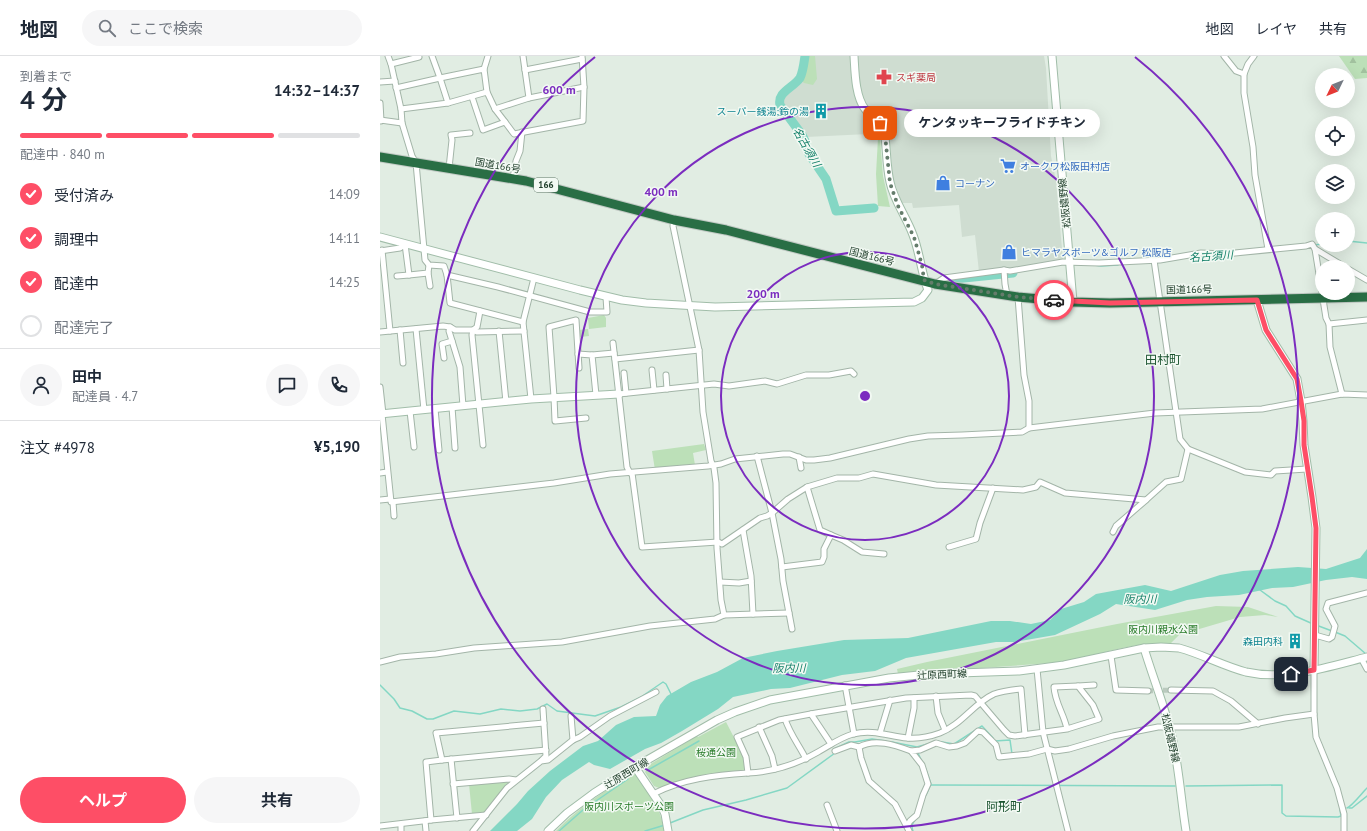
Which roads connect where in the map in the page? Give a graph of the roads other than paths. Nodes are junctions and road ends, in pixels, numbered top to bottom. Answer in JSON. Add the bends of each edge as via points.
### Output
{"nodes":[{"id":1,"x":388,"y":56,"type":"edge"},
{"id":2,"x":432,"y":56,"type":"edge"},
{"id":3,"x":488,"y":56,"type":"edge"},
{"id":4,"x":523,"y":56,"type":"edge"},
{"id":5,"x":854,"y":56,"type":"edge"},
{"id":6,"x":1052,"y":56,"type":"edge"},
{"id":7,"x":1224,"y":56,"type":"edge"},
{"id":8,"x":1254,"y":56,"type":"edge"},
{"id":9,"x":419,"y":57,"type":"edge"},
{"id":10,"x":582,"y":57,"type":"edge"},
{"id":11,"x":391,"y":64,"type":"junction"},
{"id":12,"x":484,"y":69,"type":"junction"},
{"id":13,"x":525,"y":70,"type":"junction"},
{"id":14,"x":1244,"y":74,"type":"junction"},
{"id":15,"x":440,"y":78,"type":"junction"},
{"id":16,"x":395,"y":81,"type":"junction"},
{"id":17,"x":380,"y":82,"type":"edge"},
{"id":18,"x":584,"y":87,"type":"junction"},
{"id":19,"x":396,"y":88,"type":"junction"},
{"id":20,"x":487,"y":92,"type":"junction"},
{"id":21,"x":472,"y":97,"type":"junction"},
{"id":22,"x":529,"y":98,"type":"junction"},
{"id":23,"x":380,"y":103,"type":"edge"},
{"id":24,"x":448,"y":103,"type":"junction"},
{"id":25,"x":495,"y":108,"type":"junction"},
{"id":26,"x":401,"y":109,"type":"junction"},
{"id":27,"x":380,"y":121,"type":"edge"},
{"id":28,"x":505,"y":122,"type":"junction"},
{"id":29,"x":402,"y":123,"type":"junction"},
{"id":30,"x":522,"y":132,"type":"junction"},
{"id":31,"x":470,"y":133,"type":"dead end"},
{"id":32,"x":380,"y":157,"type":"edge"},
{"id":33,"x":416,"y":163,"type":"junction"},
{"id":34,"x":449,"y":168,"type":"junction"},
{"id":35,"x":513,"y":178,"type":"junction"},
{"id":36,"x":674,"y":220,"type":"junction"},
{"id":37,"x":380,"y":237,"type":"edge"},
{"id":38,"x":406,"y":244,"type":"junction"},
{"id":39,"x":1314,"y":247,"type":"junction"},
{"id":40,"x":1268,"y":249,"type":"junction"},
{"id":41,"x":381,"y":250,"type":"edge"},
{"id":42,"x":424,"y":250,"type":"junction"},
{"id":43,"x":1316,"y":260,"type":"edge"},
{"id":44,"x":1334,"y":260,"type":"edge"},
{"id":45,"x":1070,"y":262,"type":"junction"},
{"id":46,"x":1155,"y":262,"type":"junction"},
{"id":47,"x":429,"y":265,"type":"junction"},
{"id":48,"x":1004,"y":272,"type":"junction"},
{"id":49,"x":428,"y":273,"type":"junction"},
{"id":50,"x":1355,"y":273,"type":"edge"},
{"id":51,"x":409,"y":275,"type":"junction"},
{"id":52,"x":447,"y":275,"type":"junction"},
{"id":53,"x":398,"y":276,"type":"dead end"},
{"id":54,"x":534,"y":278,"type":"junction"},
{"id":55,"x":924,"y":280,"type":"junction"},
{"id":56,"x":1367,"y":280,"type":"edge"},
{"id":57,"x":935,"y":284,"type":"junction"},
{"id":58,"x":430,"y":286,"type":"dead end"},
{"id":59,"x":1007,"y":295,"type":"junction"},
{"id":60,"x":529,"y":296,"type":"junction"},
{"id":61,"x":606,"y":296,"type":"junction"},
{"id":62,"x":1018,"y":297,"type":"junction"},
{"id":63,"x":1315,"y":297,"type":"edge"},
{"id":64,"x":1355,"y":297,"type":"edge"},
{"id":65,"x":1367,"y":297,"type":"edge"},
{"id":66,"x":1257,"y":300,"type":"junction"},
{"id":67,"x":1323,"y":300,"type":"edge"},
{"id":68,"x":1160,"y":301,"type":"junction"},
{"id":69,"x":1073,"y":302,"type":"junction"},
{"id":70,"x":690,"y":306,"type":"junction"},
{"id":71,"x":480,"y":311,"type":"junction"},
{"id":72,"x":1367,"y":320,"type":"edge"},
{"id":73,"x":523,"y":322,"type":"junction"},
{"id":74,"x":1329,"y":324,"type":"junction"},
{"id":75,"x":450,"y":327,"type":"junction"},
{"id":76,"x":416,"y":329,"type":"junction"},
{"id":77,"x":400,"y":330,"type":"junction"},
{"id":78,"x":473,"y":330,"type":"junction"},
{"id":79,"x":390,"y":331,"type":"junction"},
{"id":80,"x":499,"y":331,"type":"junction"},
{"id":81,"x":524,"y":331,"type":"junction"},
{"id":82,"x":380,"y":332,"type":"edge"},
{"id":83,"x":452,"y":341,"type":"junction"},
{"id":84,"x":613,"y":343,"type":"dead end"},
{"id":85,"x":699,"y":350,"type":"junction"},
{"id":86,"x":614,"y":353,"type":"junction"},
{"id":87,"x":578,"y":354,"type":"junction"},
{"id":88,"x":592,"y":355,"type":"junction"},
{"id":89,"x":444,"y":358,"type":"dead end"},
{"id":90,"x":615,"y":359,"type":"junction"},
{"id":91,"x":403,"y":362,"type":"dead end"},
{"id":92,"x":579,"y":368,"type":"dead end"},
{"id":93,"x":652,"y":370,"type":"dead end"},
{"id":94,"x":624,"y":373,"type":"dead end"},
{"id":95,"x":854,"y":374,"type":"dead end"},
{"id":96,"x":666,"y":375,"type":"dead end"},
{"id":97,"x":701,"y":385,"type":"junction"},
{"id":98,"x":380,"y":387,"type":"edge"},
{"id":99,"x":667,"y":389,"type":"junction"},
{"id":100,"x":654,"y":390,"type":"junction"},
{"id":101,"x":623,"y":393,"type":"junction"},
{"id":102,"x":1342,"y":394,"type":"junction"},
{"id":103,"x":596,"y":395,"type":"junction"},
{"id":104,"x":1367,"y":395,"type":"edge"},
{"id":105,"x":554,"y":397,"type":"junction"},
{"id":106,"x":531,"y":399,"type":"junction"},
{"id":107,"x":1301,"y":401,"type":"junction"},
{"id":108,"x":506,"y":402,"type":"junction"},
{"id":109,"x":480,"y":404,"type":"junction"},
{"id":110,"x":463,"y":406,"type":"junction"},
{"id":111,"x":452,"y":407,"type":"junction"},
{"id":112,"x":435,"y":409,"type":"junction"},
{"id":113,"x":424,"y":410,"type":"junction"},
{"id":114,"x":410,"y":411,"type":"junction"},
{"id":115,"x":1176,"y":412,"type":"junction"},
{"id":116,"x":382,"y":414,"type":"edge"},
{"id":117,"x":586,"y":418,"type":"dead end"},
{"id":118,"x":1029,"y":428,"type":"junction"},
{"id":119,"x":483,"y":445,"type":"dead end"},
{"id":120,"x":414,"y":447,"type":"dead end"},
{"id":121,"x":455,"y":448,"type":"dead end"},
{"id":122,"x":1188,"y":449,"type":"junction"},
{"id":123,"x":439,"y":450,"type":"dead end"},
{"id":124,"x":758,"y":456,"type":"junction"},
{"id":125,"x":799,"y":457,"type":"junction"},
{"id":126,"x":713,"y":464,"type":"junction"},
{"id":127,"x":801,"y":468,"type":"dead end"},
{"id":128,"x":1307,"y":469,"type":"junction"},
{"id":129,"x":380,"y":472,"type":"edge"},
{"id":130,"x":388,"y":472,"type":"junction"},
{"id":131,"x":631,"y":473,"type":"junction"},
{"id":132,"x":807,"y":488,"type":"junction"},
{"id":133,"x":993,"y":488,"type":"junction"},
{"id":134,"x":380,"y":500,"type":"edge"},
{"id":135,"x":392,"y":500,"type":"junction"},
{"id":136,"x":1146,"y":500,"type":"junction"},
{"id":137,"x":772,"y":513,"type":"junction"},
{"id":138,"x":394,"y":516,"type":"dead end"},
{"id":139,"x":743,"y":530,"type":"junction"},
{"id":140,"x":1113,"y":532,"type":"dead end"},
{"id":141,"x":831,"y":535,"type":"junction"},
{"id":142,"x":718,"y":542,"type":"junction"},
{"id":143,"x":949,"y":547,"type":"dead end"},
{"id":144,"x":884,"y":554,"type":"dead end"},
{"id":145,"x":782,"y":567,"type":"junction"},
{"id":146,"x":751,"y":581,"type":"junction"},
{"id":147,"x":720,"y":582,"type":"junction"},
{"id":148,"x":1367,"y":593,"type":"edge"},
{"id":149,"x":789,"y":613,"type":"junction"},
{"id":150,"x":753,"y":614,"type":"junction"},
{"id":151,"x":724,"y":615,"type":"junction"},
{"id":152,"x":792,"y":629,"type":"dead end"},
{"id":153,"x":1315,"y":635,"type":"junction"},
{"id":154,"x":1144,"y":648,"type":"junction"},
{"id":155,"x":1111,"y":656,"type":"junction"},
{"id":156,"x":1364,"y":657,"type":"edge"},
{"id":157,"x":380,"y":662,"type":"edge"},
{"id":158,"x":1037,"y":669,"type":"junction"},
{"id":159,"x":1367,"y":669,"type":"edge"},
{"id":160,"x":1314,"y":670,"type":"junction"},
{"id":161,"x":1094,"y":684,"type":"dead end"},
{"id":162,"x":845,"y":685,"type":"junction"},
{"id":163,"x":1078,"y":686,"type":"junction"},
{"id":164,"x":1171,"y":690,"type":"tunnel mouth"},
{"id":165,"x":1148,"y":691,"type":"tunnel mouth"},
{"id":166,"x":656,"y":692,"type":"dead end"},
{"id":167,"x":936,"y":696,"type":"junction"},
{"id":168,"x":914,"y":698,"type":"junction"},
{"id":169,"x":890,"y":700,"type":"junction"},
{"id":170,"x":981,"y":703,"type":"junction"},
{"id":171,"x":849,"y":707,"type":"junction"},
{"id":172,"x":542,"y":709,"type":"dead end"},
{"id":173,"x":811,"y":714,"type":"junction"},
{"id":174,"x":1314,"y":714,"type":"junction"},
{"id":175,"x":571,"y":716,"type":"dead end"},
{"id":176,"x":785,"y":719,"type":"junction"},
{"id":177,"x":544,"y":723,"type":"junction"},
{"id":178,"x":1258,"y":724,"type":"junction"},
{"id":179,"x":759,"y":727,"type":"junction"},
{"id":180,"x":1169,"y":727,"type":"junction"},
{"id":181,"x":1066,"y":729,"type":"junction"},
{"id":182,"x":945,"y":730,"type":"junction"},
{"id":183,"x":1043,"y":732,"type":"junction"},
{"id":184,"x":880,"y":733,"type":"junction"},
{"id":185,"x":854,"y":734,"type":"junction"},
{"id":186,"x":1025,"y":735,"type":"junction"},
{"id":187,"x":908,"y":738,"type":"junction"},
{"id":188,"x":573,"y":740,"type":"junction"},
{"id":189,"x":831,"y":744,"type":"junction"},
{"id":190,"x":859,"y":747,"type":"junction"},
{"id":191,"x":1047,"y":749,"type":"junction"},
{"id":192,"x":546,"y":750,"type":"junction"},
{"id":193,"x":916,"y":750,"type":"junction"},
{"id":194,"x":836,"y":751,"type":"dead end"},
{"id":195,"x":451,"y":759,"type":"junction"},
{"id":196,"x":806,"y":759,"type":"junction"},
{"id":197,"x":442,"y":760,"type":"junction"},
{"id":198,"x":541,"y":761,"type":"junction"},
{"id":199,"x":635,"y":767,"type":"junction"},
{"id":200,"x":775,"y":769,"type":"junction"},
{"id":201,"x":748,"y":773,"type":"junction"},
{"id":202,"x":516,"y":780,"type":"junction"},
{"id":203,"x":453,"y":784,"type":"junction"},
{"id":204,"x":653,"y":794,"type":"junction"},
{"id":205,"x":827,"y":805,"type":"dead end"},
{"id":206,"x":486,"y":815,"type":"junction"},
{"id":207,"x":457,"y":818,"type":"junction"},
{"id":208,"x":428,"y":821,"type":"junction"},
{"id":209,"x":401,"y":824,"type":"junction"},
{"id":210,"x":380,"y":826,"type":"edge"},
{"id":211,"x":667,"y":827,"type":"edge"},
{"id":212,"x":908,"y":828,"type":"edge"},
{"id":213,"x":401,"y":831,"type":"edge"},
{"id":214,"x":426,"y":831,"type":"edge"},
{"id":215,"x":473,"y":831,"type":"edge"},
{"id":216,"x":548,"y":831,"type":"edge"},
{"id":217,"x":837,"y":831,"type":"edge"},
{"id":218,"x":1068,"y":831,"type":"edge"},
{"id":219,"x":1186,"y":831,"type":"edge"},
{"id":220,"x":1344,"y":831,"type":"edge"}],
"edges":[{"from":1,"to":11,"type":"street"},
{"from":2,"to":15,"type":"street"},
{"from":3,"to":12,"type":"street"},
{"from":4,"to":13,"type":"street"},
{"from":5,"to":55,"type":"main road","via":[[859,97],[866,111],[884,130],[890,183],[898,206],[914,237]]},
{"from":6,"to":45,"type":"main road","name":"松阪嬉野線"},
{"from":7,"to":14,"type":"street","via":[[1236,71]]},
{"from":8,"to":14,"type":"street"},
{"from":9,"to":11,"type":"street"},
{"from":10,"to":13,"type":"street"},
{"from":10,"to":18,"type":"street"},
{"from":11,"to":16,"type":"street"},
{"from":12,"to":15,"type":"street"},
{"from":12,"to":20,"type":"street"},
{"from":13,"to":22,"type":"street"},
{"from":14,"to":40,"type":"street","via":[[1244,94],[1255,175]]},
{"from":15,"to":19,"type":"street"},
{"from":15,"to":24,"type":"street"},
{"from":16,"to":17,"type":"street"},
{"from":16,"to":19,"type":"street"},
{"from":18,"to":22,"type":"street"},
{"from":18,"to":30,"type":"street","via":[[583,121]]},
{"from":19,"to":26,"type":"street"},
{"from":20,"to":21,"type":"street"},
{"from":20,"to":25,"type":"street"},
{"from":21,"to":24,"type":"street"},
{"from":21,"to":28,"type":"street","via":[[483,130]]},
{"from":22,"to":25,"type":"street"},
{"from":23,"to":27,"type":"street"},
{"from":24,"to":26,"type":"street"},
{"from":25,"to":28,"type":"street"},
{"from":26,"to":29,"type":"street"},
{"from":27,"to":29,"type":"street"},
{"from":28,"to":30,"type":"street","via":[[514,134]]},
{"from":29,"to":33,"type":"street"},
{"from":30,"to":35,"type":"street"},
{"from":31,"to":34,"type":"street","via":[[451,135]]},
{"from":32,"to":33,"type":"highway","name":"国道166号","number":"166"},
{"from":33,"to":34,"type":"highway","name":"国道166号","number":"166"},
{"from":33,"to":42,"type":"street"},
{"from":34,"to":35,"type":"highway","name":"国道166号","number":"166"},
{"from":35,"to":36,"type":"highway","name":"国道166号","number":"166"},
{"from":36,"to":55,"type":"highway","name":"国道166号","number":"166","via":[[726,230]]},
{"from":36,"to":70,"type":"street","via":[[673,226]]},
{"from":37,"to":38,"type":"main road"},
{"from":38,"to":41,"type":"street","via":[[400,248]]},
{"from":38,"to":42,"type":"main road"},
{"from":38,"to":51,"type":"street"},
{"from":39,"to":40,"type":"street"},
{"from":39,"to":43,"type":"street"},
{"from":39,"to":44,"type":"street"},
{"from":40,"to":46,"type":"street","via":[[1225,254],[1201,253]]},
{"from":41,"to":79,"type":"street"},
{"from":42,"to":47,"type":"street","via":[[425,260]]},
{"from":42,"to":54,"type":"main road"},
{"from":45,"to":46,"type":"street"},
{"from":45,"to":48,"type":"street"},
{"from":45,"to":69,"type":"main road","name":"松阪嬉野線"},
{"from":46,"to":68,"type":"street"},
{"from":47,"to":49,"type":"street"},
{"from":47,"to":52,"type":"street","via":[[444,266]]},
{"from":48,"to":57,"type":"street","via":[[944,278]]},
{"from":48,"to":59,"type":"street"},
{"from":49,"to":51,"type":"street"},
{"from":49,"to":58,"type":"street"},
{"from":50,"to":56,"type":"street"},
{"from":51,"to":53,"type":"street"},
{"from":52,"to":60,"type":"street"},
{"from":52,"to":71,"type":"street","via":[[450,303]]},
{"from":54,"to":60,"type":"street"},
{"from":54,"to":61,"type":"main road"},
{"from":55,"to":57,"type":"highway","name":"国道166号","number":"166"},
{"from":55,"to":70,"type":"main road","via":[[928,290],[926,295],[908,303]]},
{"from":57,"to":59,"type":"highway","name":"国道166号","number":"166"},
{"from":59,"to":62,"type":"highway","name":"国道166号","number":"166"},
{"from":60,"to":61,"type":"street","via":[[590,312],[607,312]]},
{"from":60,"to":73,"type":"street"},
{"from":61,"to":70,"type":"main road","via":[[646,303]]},
{"from":62,"to":69,"type":"highway","name":"国道166号","number":"166"},
{"from":62,"to":118,"type":"street","via":[[1024,375],[1030,401]]},
{"from":63,"to":66,"type":"highway","name":"国道166号","number":"166"},
{"from":64,"to":65,"type":"highway","name":"国道166号","number":"166"},
{"from":66,"to":68,"type":"highway","name":"国道166号","number":"166"},
{"from":66,"to":107,"type":"main road","via":[[1266,330],[1297,379]]},
{"from":67,"to":74,"type":"street"},
{"from":68,"to":69,"type":"highway","name":"国道166号","number":"166"},
{"from":68,"to":115,"type":"street"},
{"from":70,"to":85,"type":"street"},
{"from":71,"to":73,"type":"street"},
{"from":71,"to":78,"type":"street","via":[[477,327]]},
{"from":72,"to":74,"type":"street"},
{"from":73,"to":81,"type":"street"},
{"from":74,"to":102,"type":"street","via":[[1330,347]]},
{"from":75,"to":76,"type":"street"},
{"from":75,"to":78,"type":"street","via":[[455,330]]},
{"from":75,"to":83,"type":"street"},
{"from":76,"to":77,"type":"street"},
{"from":76,"to":113,"type":"street"},
{"from":77,"to":79,"type":"street"},
{"from":77,"to":91,"type":"street"},
{"from":78,"to":80,"type":"street"},
{"from":78,"to":109,"type":"street"},
{"from":79,"to":82,"type":"street"},
{"from":80,"to":81,"type":"street"},
{"from":80,"to":108,"type":"street"},
{"from":81,"to":106,"type":"street"},
{"from":83,"to":89,"type":"street","via":[[442,344]]},
{"from":83,"to":110,"type":"street","via":[[460,367]]},
{"from":84,"to":86,"type":"street"},
{"from":85,"to":90,"type":"street"},
{"from":85,"to":97,"type":"street"},
{"from":86,"to":88,"type":"street"},
{"from":86,"to":90,"type":"street"},
{"from":87,"to":88,"type":"street"},
{"from":87,"to":92,"type":"street"},
{"from":87,"to":105,"type":"street","via":[[576,320],[549,327]]},
{"from":88,"to":103,"type":"street"},
{"from":90,"to":101,"type":"street"},
{"from":93,"to":100,"type":"street"},
{"from":94,"to":101,"type":"street"},
{"from":95,"to":97,"type":"street","via":[[851,371],[830,375],[806,375],[777,384],[765,381],[729,386]]},
{"from":96,"to":99,"type":"street"},
{"from":97,"to":99,"type":"street"},
{"from":97,"to":126,"type":"street","via":[[707,441]]},
{"from":98,"to":116,"type":"street"},
{"from":99,"to":100,"type":"street"},
{"from":100,"to":101,"type":"street"},
{"from":101,"to":103,"type":"main road"},
{"from":101,"to":131,"type":"street","via":[[627,467]]},
{"from":102,"to":104,"type":"street"},
{"from":102,"to":107,"type":"street"},
{"from":103,"to":105,"type":"main road"},
{"from":105,"to":106,"type":"main road"},
{"from":105,"to":117,"type":"street","via":[[555,421]]},
{"from":106,"to":108,"type":"main road"},
{"from":107,"to":115,"type":"street","via":[[1262,409]]},
{"from":107,"to":128,"type":"main road"},
{"from":108,"to":109,"type":"main road"},
{"from":109,"to":110,"type":"main road"},
{"from":109,"to":119,"type":"street"},
{"from":110,"to":111,"type":"main road"},
{"from":111,"to":112,"type":"main road"},
{"from":111,"to":121,"type":"street"},
{"from":112,"to":113,"type":"main road"},
{"from":112,"to":123,"type":"street"},
{"from":113,"to":114,"type":"main road"},
{"from":114,"to":116,"type":"main road"},
{"from":114,"to":120,"type":"street"},
{"from":115,"to":118,"type":"street"},
{"from":115,"to":122,"type":"street","via":[[1180,439]]},
{"from":116,"to":130,"type":"street"},
{"from":118,"to":125,"type":"street","via":[[1022,432],[928,436],[830,458],[814,460]]},
{"from":122,"to":128,"type":"street","via":[[1245,472],[1271,475],[1275,471]]},
{"from":122,"to":136,"type":"street","via":[[1181,479],[1166,482]]},
{"from":124,"to":125,"type":"street","via":[[790,454]]},
{"from":124,"to":126,"type":"street"},
{"from":124,"to":137,"type":"street"},
{"from":125,"to":127,"type":"street"},
{"from":126,"to":131,"type":"street"},
{"from":126,"to":142,"type":"street"},
{"from":128,"to":153,"type":"main road","via":[[1316,528]]},
{"from":129,"to":130,"type":"street"},
{"from":130,"to":135,"type":"street"},
{"from":131,"to":135,"type":"street"},
{"from":131,"to":142,"type":"street","via":[[642,547]]},
{"from":132,"to":133,"type":"street","via":[[837,478],[859,478],[873,474],[936,485]]},
{"from":132,"to":137,"type":"street","via":[[788,499]]},
{"from":132,"to":141,"type":"street","via":[[820,530]]},
{"from":133,"to":136,"type":"street","via":[[1023,490],[1036,487],[1040,482],[1064,493]]},
{"from":133,"to":143,"type":"street","via":[[976,540]]},
{"from":134,"to":135,"type":"street"},
{"from":135,"to":138,"type":"street"},
{"from":136,"to":140,"type":"street","via":[[1116,526]]},
{"from":137,"to":139,"type":"street"},
{"from":137,"to":145,"type":"street"},
{"from":139,"to":142,"type":"street","via":[[722,544]]},
{"from":139,"to":146,"type":"street"},
{"from":141,"to":144,"type":"street","via":[[862,552]]},
{"from":141,"to":145,"type":"street","via":[[824,549],[822,562]]},
{"from":142,"to":147,"type":"street"},
{"from":145,"to":149,"type":"street"},
{"from":146,"to":147,"type":"street"},
{"from":146,"to":150,"type":"street"},
{"from":147,"to":151,"type":"street"},
{"from":148,"to":153,"type":"street","via":[[1328,603],[1326,609],[1335,626],[1332,637],[1329,639]]},
{"from":149,"to":150,"type":"street"},
{"from":149,"to":152,"type":"street"},
{"from":150,"to":151,"type":"street"},
{"from":151,"to":157,"type":"street","via":[[715,619],[650,626],[562,642],[474,648]]},
{"from":153,"to":160,"type":"main road"},
{"from":154,"to":155,"type":"main road","name":"辻原西町線"},
{"from":154,"to":160,"type":"main road","name":"辻原西町線","via":[[1179,648],[1239,670],[1263,675]]},
{"from":154,"to":180,"type":"main road","name":"松阪嬉野線"},
{"from":155,"to":158,"type":"main road","name":"辻原西町線"},
{"from":155,"to":165,"type":"street","via":[[1116,690]]},
{"from":156,"to":159,"type":"street"},
{"from":156,"to":160,"type":"main road","name":"辻原西町線"},
{"from":158,"to":162,"type":"main road","name":"辻原西町線","via":[[898,677]]},
{"from":158,"to":183,"type":"street"},
{"from":160,"to":174,"type":"street"},
{"from":161,"to":163,"type":"street"},
{"from":162,"to":171,"type":"street"},
{"from":162,"to":199,"type":"main road","name":"辻原西町線","via":[[782,697],[735,712],[676,742]]},
{"from":163,"to":181,"type":"street","via":[[1054,688],[1056,702]]},
{"from":163,"to":181,"type":"street","via":[[1093,705],[1099,719]]},
{"from":164,"to":178,"type":"street","via":[[1213,691],[1231,701]]},
{"from":166,"to":188,"type":"street","via":[[610,716]]},
{"from":167,"to":168,"type":"street"},
{"from":167,"to":170,"type":"street","via":[[971,694]]},
{"from":167,"to":182,"type":"street","via":[[938,713]]},
{"from":168,"to":169,"type":"street"},
{"from":168,"to":187,"type":"street"},
{"from":169,"to":171,"type":"street"},
{"from":169,"to":184,"type":"street"},
{"from":170,"to":182,"type":"street"},
{"from":170,"to":186,"type":"street","via":[[1009,734]]},
{"from":170,"to":186,"type":"street","via":[[1000,692],[1021,689]]},
{"from":171,"to":173,"type":"street"},
{"from":171,"to":185,"type":"street"},
{"from":172,"to":177,"type":"street"},
{"from":173,"to":176,"type":"street"},
{"from":173,"to":189,"type":"street"},
{"from":174,"to":178,"type":"street"},
{"from":174,"to":220,"type":"street","via":[[1316,737],[1344,814]]},
{"from":175,"to":188,"type":"street"},
{"from":176,"to":179,"type":"street"},
{"from":176,"to":196,"type":"street"},
{"from":177,"to":192,"type":"street"},
{"from":177,"to":197,"type":"street","via":[[436,733]]},
{"from":178,"to":180,"type":"street","via":[[1239,728]]},
{"from":179,"to":200,"type":"street"},
{"from":179,"to":201,"type":"street","via":[[737,737],[746,756]]},
{"from":180,"to":191,"type":"street","via":[[1112,736],[1069,749]]},
{"from":180,"to":219,"type":"main road","name":"松阪嬉野線"},
{"from":181,"to":183,"type":"street"},
{"from":182,"to":187,"type":"street","via":[[923,738]]},
{"from":183,"to":186,"type":"street"},
{"from":183,"to":191,"type":"street"},
{"from":184,"to":185,"type":"street"},
{"from":184,"to":187,"type":"street"},
{"from":185,"to":189,"type":"street"},
{"from":188,"to":198,"type":"street","via":[[548,760]]},
{"from":189,"to":196,"type":"street"},
{"from":190,"to":193,"type":"street","via":[[876,743]]},
{"from":190,"to":194,"type":"street","via":[[851,745]]},
{"from":190,"to":212,"type":"street","via":[[869,781],[895,804]]},
{"from":191,"to":193,"type":"street","via":[[999,757],[996,745],[978,731],[958,746],[949,747],[936,743]]},
{"from":191,"to":218,"type":"street"},
{"from":192,"to":195,"type":"street"},
{"from":192,"to":198,"type":"street","via":[[546,756]]},
{"from":193,"to":212,"type":"street","via":[[928,784],[917,815],[910,821]]},
{"from":195,"to":197,"type":"street"},
{"from":195,"to":203,"type":"street"},
{"from":196,"to":200,"type":"street"},
{"from":197,"to":208,"type":"street","via":[[426,762]]},
{"from":198,"to":202,"type":"street"},
{"from":199,"to":204,"type":"main road"},
{"from":199,"to":216,"type":"main road","name":"辻原西町線","via":[[584,800]]},
{"from":200,"to":201,"type":"street"},
{"from":201,"to":204,"type":"street","via":[[689,781]]},
{"from":202,"to":203,"type":"street"},
{"from":202,"to":206,"type":"street"},
{"from":203,"to":207,"type":"street"},
{"from":204,"to":211,"type":"main road","via":[[662,807]]},
{"from":205,"to":217,"type":"street"},
{"from":206,"to":207,"type":"street"},
{"from":206,"to":215,"type":"street"},
{"from":207,"to":208,"type":"street"},
{"from":208,"to":209,"type":"street"},
{"from":208,"to":214,"type":"street"},
{"from":209,"to":210,"type":"street"},
{"from":209,"to":213,"type":"street"}]}
